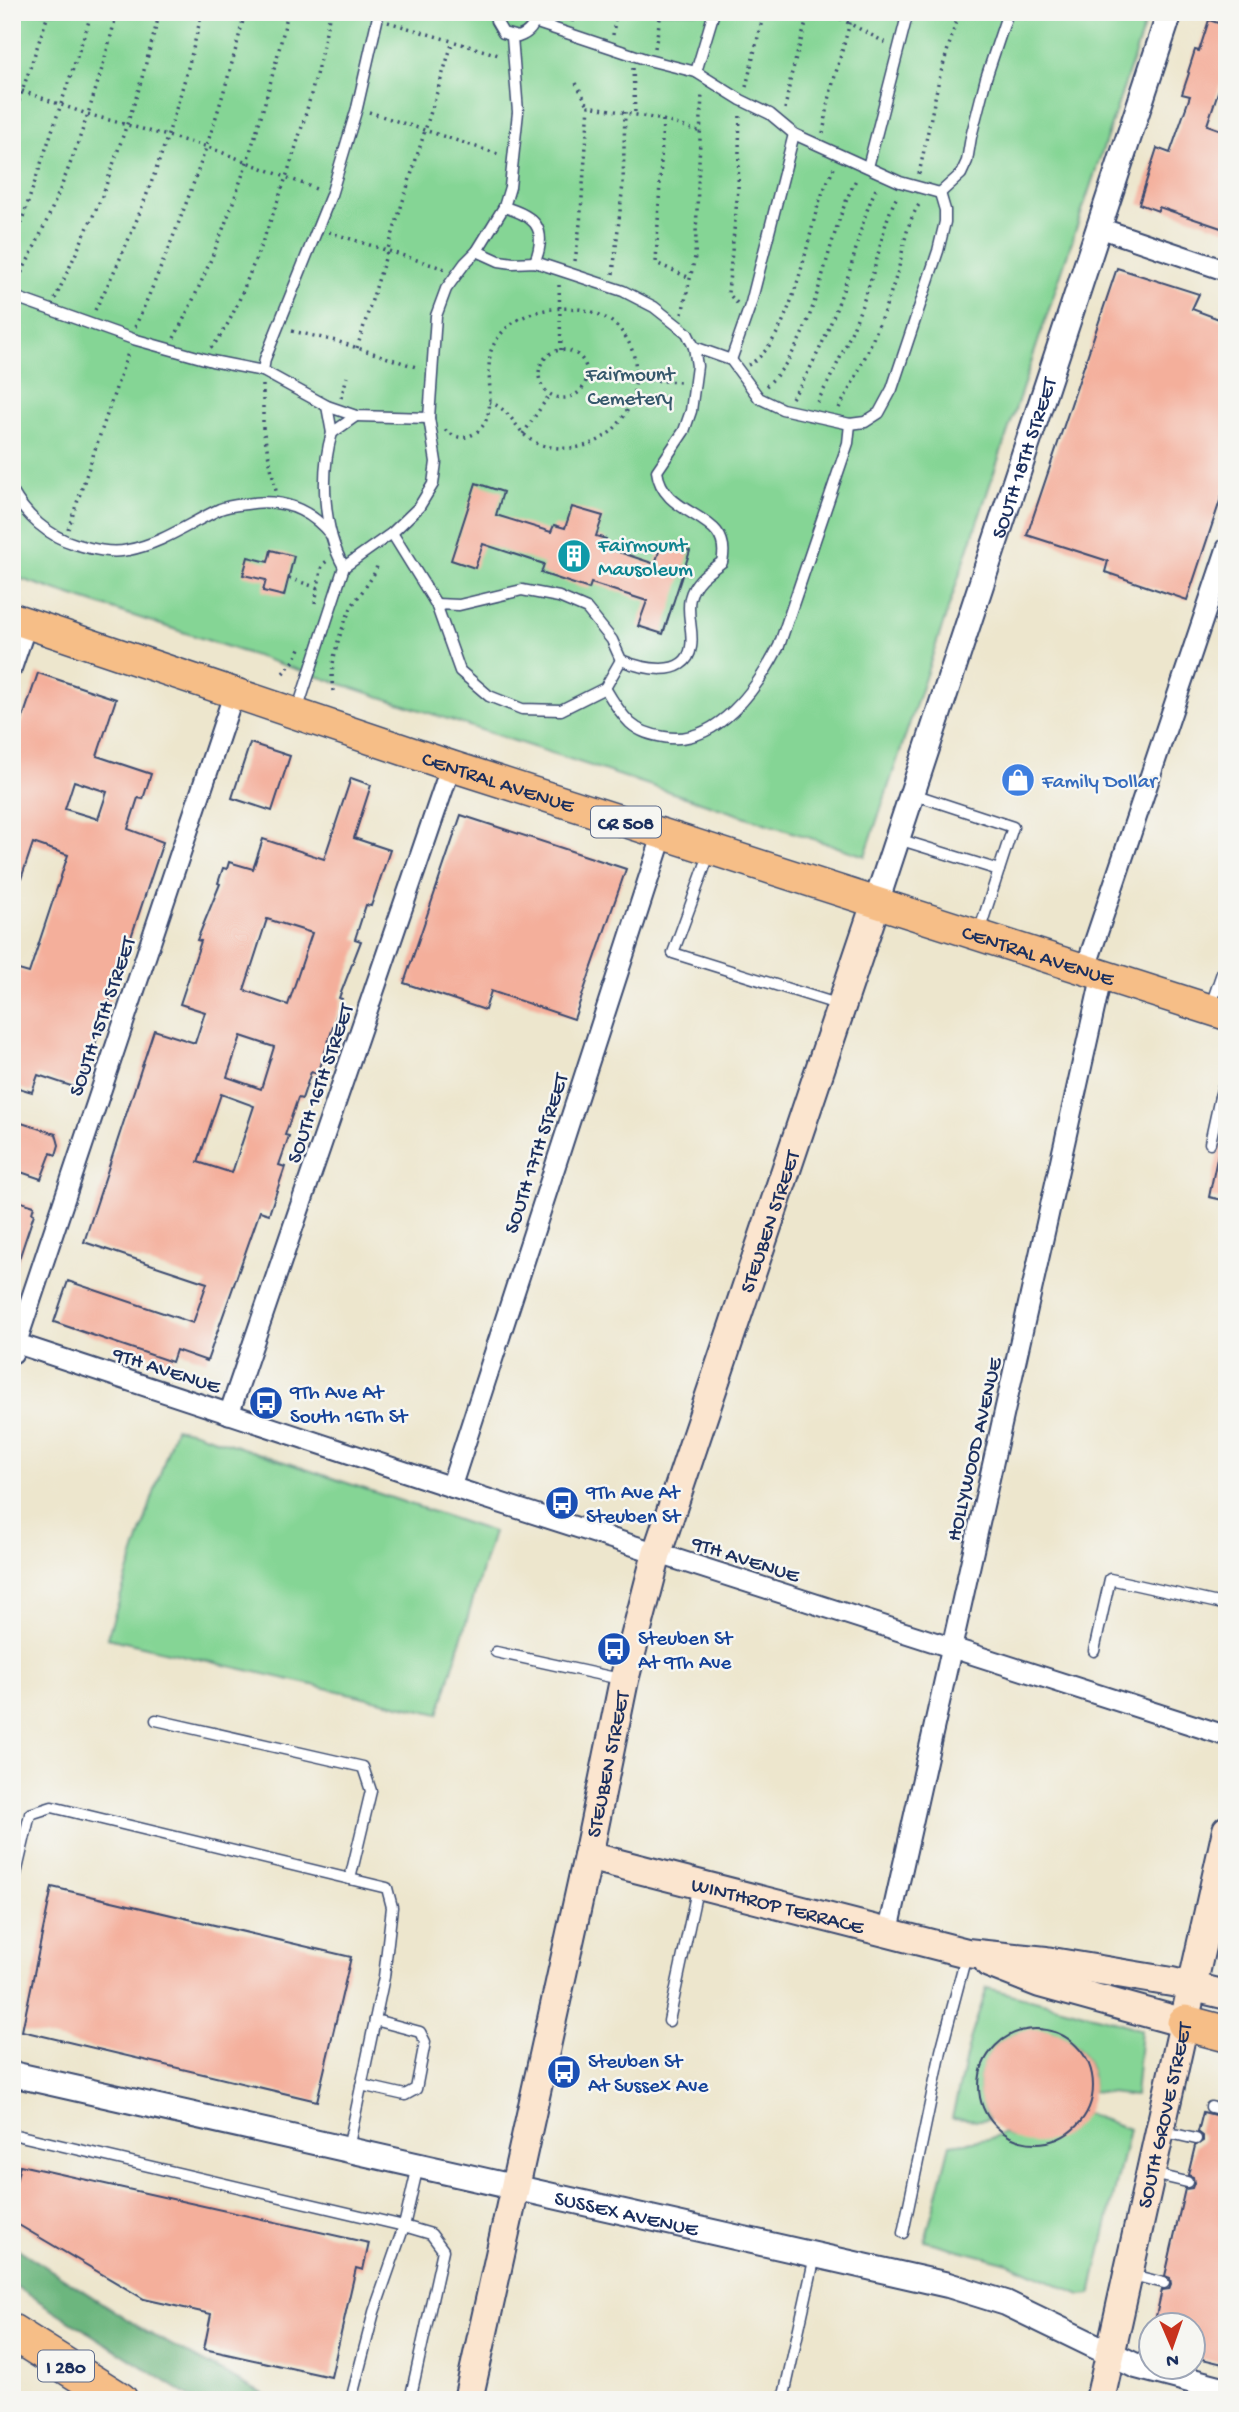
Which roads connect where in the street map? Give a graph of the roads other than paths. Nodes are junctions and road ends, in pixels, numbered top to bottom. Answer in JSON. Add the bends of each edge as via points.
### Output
{"nodes":[{"id":1,"x":484,"y":12,"type":"edge"},
{"id":2,"x":715,"y":12,"type":"edge"},
{"id":3,"x":908,"y":12,"type":"edge"},
{"id":4,"x":1008,"y":12,"type":"edge"},
{"id":5,"x":1170,"y":12,"type":"edge"},
{"id":6,"x":497,"y":13,"type":"edge"},
{"id":7,"x":378,"y":16,"type":"edge"},
{"id":8,"x":534,"y":17,"type":"edge"},
{"id":9,"x":512,"y":37,"type":"junction"},
{"id":10,"x":696,"y":72,"type":"junction"},
{"id":11,"x":794,"y":134,"type":"junction"},
{"id":12,"x":864,"y":170,"type":"junction"},
{"id":13,"x":940,"y":193,"type":"junction"},
{"id":14,"x":504,"y":207,"type":"junction"},
{"id":15,"x":1097,"y":227,"type":"junction"},
{"id":16,"x":477,"y":251,"type":"junction"},
{"id":17,"x":535,"y":262,"type":"junction"},
{"id":18,"x":1227,"y":271,"type":"edge"},
{"id":19,"x":12,"y":296,"type":"edge"},
{"id":20,"x":694,"y":346,"type":"junction"},
{"id":21,"x":731,"y":360,"type":"junction"},
{"id":22,"x":263,"y":371,"type":"junction"},
{"id":23,"x":327,"y":406,"type":"junction"},
{"id":24,"x":356,"y":416,"type":"junction"},
{"id":25,"x":430,"y":423,"type":"junction"},
{"id":26,"x":850,"y":424,"type":"junction"},
{"id":27,"x":332,"y":433,"type":"junction"},
{"id":28,"x":12,"y":491,"type":"edge"},
{"id":29,"x":392,"y":533,"type":"junction"},
{"id":30,"x":331,"y":535,"type":"junction"},
{"id":31,"x":1227,"y":548,"type":"edge"},
{"id":32,"x":344,"y":567,"type":"junction"},
{"id":33,"x":436,"y":604,"type":"junction"},
{"id":34,"x":20,"y":621,"type":"edge"},
{"id":35,"x":621,"y":660,"type":"junction"},
{"id":36,"x":12,"y":667,"type":"edge"},
{"id":37,"x":604,"y":688,"type":"junction"},
{"id":38,"x":233,"y":693,"type":"junction"},
{"id":39,"x":296,"y":714,"type":"junction"},
{"id":40,"x":451,"y":766,"type":"junction"},
{"id":41,"x":911,"y":794,"type":"junction"},
{"id":42,"x":663,"y":834,"type":"junction"},
{"id":43,"x":897,"y":838,"type":"junction"},
{"id":44,"x":710,"y":850,"type":"junction"},
{"id":45,"x":999,"y":870,"type":"junction"},
{"id":46,"x":876,"y":903,"type":"junction"},
{"id":47,"x":978,"y":935,"type":"junction"},
{"id":48,"x":1227,"y":958,"type":"edge"},
{"id":49,"x":1093,"y":972,"type":"junction"},
{"id":50,"x":841,"y":1006,"type":"junction"},
{"id":51,"x":1218,"y":1013,"type":"edge"},
{"id":52,"x":1227,"y":1072,"type":"edge"},
{"id":53,"x":1223,"y":1098,"type":"edge"},
{"id":54,"x":1210,"y":1143,"type":"dead end"},
{"id":55,"x":13,"y":1346,"type":"edge"},
{"id":56,"x":229,"y":1414,"type":"junction"},
{"id":57,"x":451,"y":1487,"type":"junction"},
{"id":58,"x":657,"y":1553,"type":"junction"},
{"id":59,"x":1227,"y":1605,"type":"edge"},
{"id":60,"x":952,"y":1648,"type":"junction"},
{"id":61,"x":1094,"y":1651,"type":"dead end"},
{"id":62,"x":496,"y":1652,"type":"dead end"},
{"id":63,"x":624,"y":1680,"type":"junction"},
{"id":64,"x":156,"y":1720,"type":"dead end"},
{"id":65,"x":1227,"y":1736,"type":"edge"},
{"id":66,"x":1227,"y":1830,"type":"edge"},
{"id":67,"x":588,"y":1856,"type":"junction"},
{"id":68,"x":350,"y":1879,"type":"junction"},
{"id":69,"x":698,"y":1884,"type":"junction"},
{"id":70,"x":12,"y":1891,"type":"edge"},
{"id":71,"x":888,"y":1933,"type":"junction"},
{"id":72,"x":967,"y":1952,"type":"junction"},
{"id":73,"x":1193,"y":1986,"type":"junction"},
{"id":74,"x":1227,"y":1995,"type":"edge"},
{"id":75,"x":375,"y":2020,"type":"junction"},
{"id":76,"x":669,"y":2021,"type":"dead end"},
{"id":77,"x":1185,"y":2022,"type":"junction"},
{"id":78,"x":1227,"y":2034,"type":"edge"},
{"id":79,"x":12,"y":2074,"type":"edge"},
{"id":80,"x":361,"y":2085,"type":"junction"},
{"id":81,"x":1211,"y":2107,"type":"dead end"},
{"id":82,"x":1227,"y":2111,"type":"edge"},
{"id":83,"x":1160,"y":2131,"type":"junction"},
{"id":84,"x":12,"y":2134,"type":"edge"},
{"id":85,"x":1196,"y":2139,"type":"dead end"},
{"id":86,"x":348,"y":2149,"type":"junction"},
{"id":87,"x":418,"y":2165,"type":"junction"},
{"id":88,"x":1151,"y":2174,"type":"junction"},
{"id":89,"x":1186,"y":2182,"type":"dead end"},
{"id":90,"x":516,"y":2187,"type":"junction"},
{"id":91,"x":404,"y":2226,"type":"junction"},
{"id":92,"x":903,"y":2233,"type":"dead end"},
{"id":93,"x":815,"y":2255,"type":"junction"},
{"id":94,"x":1128,"y":2274,"type":"junction"},
{"id":95,"x":1164,"y":2283,"type":"dead end"},
{"id":96,"x":12,"y":2332,"type":"edge"},
{"id":97,"x":1110,"y":2354,"type":"junction"},
{"id":98,"x":1227,"y":2390,"type":"edge"},
{"id":99,"x":120,"y":2400,"type":"edge"},
{"id":100,"x":351,"y":2400,"type":"edge"},
{"id":101,"x":410,"y":2400,"type":"edge"},
{"id":102,"x":468,"y":2400,"type":"edge"},
{"id":103,"x":783,"y":2400,"type":"edge"},
{"id":104,"x":1100,"y":2400,"type":"edge"}],
"edges":[{"from":1,"to":6,"type":"lane"},
{"from":2,"to":10,"type":"lane"},
{"from":3,"to":12,"type":"lane"},
{"from":4,"to":13,"type":"lane","via":[[986,78],[967,161],[961,174]]},
{"from":5,"to":15,"type":"street","name":"SOUTH 18TH STREET"},
{"from":6,"to":9,"type":"lane","via":[[498,27]]},
{"from":7,"to":22,"type":"lane","via":[[331,195]]},
{"from":8,"to":9,"type":"lane","via":[[524,35]]},
{"from":8,"to":10,"type":"lane","via":[[634,55]]},
{"from":9,"to":14,"type":"lane","via":[[518,112]]},
{"from":10,"to":11,"type":"lane","via":[[770,114]]},
{"from":11,"to":12,"type":"lane"},
{"from":11,"to":21,"type":"lane"},
{"from":12,"to":13,"type":"lane"},
{"from":13,"to":26,"type":"lane","via":[[945,222],[892,389],[879,413]]},
{"from":14,"to":16,"type":"lane"},
{"from":14,"to":17,"type":"lane","via":[[532,218],[538,228]]},
{"from":15,"to":18,"type":"street"},
{"from":15,"to":41,"type":"street","name":"SOUTH 18TH STREET"},
{"from":16,"to":17,"type":"lane","via":[[499,261]]},
{"from":16,"to":25,"type":"lane","via":[[446,289],[436,316]]},
{"from":17,"to":20,"type":"lane","via":[[622,290],[654,307],[687,333]]},
{"from":19,"to":22,"type":"lane","via":[[212,361]]},
{"from":20,"to":21,"type":"lane"},
{"from":20,"to":35,"type":"lane","via":[[697,366],[691,411],[684,431],[657,471],[667,496],[721,535],[725,548],[722,562],[695,585],[690,598],[691,647],[680,664],[651,668]]},
{"from":21,"to":26,"type":"lane","via":[[760,398],[782,409]]},
{"from":22,"to":23,"type":"lane"},
{"from":23,"to":24,"type":"lane"},
{"from":23,"to":27,"type":"lane"},
{"from":24,"to":25,"type":"lane"},
{"from":24,"to":27,"type":"lane"},
{"from":25,"to":29,"type":"lane","via":[[436,462],[433,484],[419,507]]},
{"from":26,"to":37,"type":"lane","via":[[848,443],[779,646],[744,698],[715,727],[670,738],[646,734],[631,724]]},
{"from":27,"to":30,"type":"lane","via":[[326,454]]},
{"from":28,"to":30,"type":"lane","via":[[35,521],[64,541],[96,550],[127,551],[223,508],[265,501],[297,507],[319,520]]},
{"from":29,"to":32,"type":"lane"},
{"from":29,"to":33,"type":"lane"},
{"from":30,"to":32,"type":"lane"},
{"from":31,"to":49,"type":"street","name":"HOLLYWOOD AVENUE"},
{"from":32,"to":39,"type":"lane"},
{"from":33,"to":35,"type":"lane","via":[[459,605],[522,590],[558,597],[587,609],[612,640]]},
{"from":33,"to":37,"type":"lane","via":[[460,671],[489,696],[522,709],[561,710]]},
{"from":34,"to":36,"type":"street"},
{"from":34,"to":38,"type":"main road","name":"CENTRAL AVENUE","number":"CR 508"},
{"from":35,"to":37,"type":"lane"},
{"from":38,"to":39,"type":"main road","name":"CENTRAL AVENUE","number":"CR 508"},
{"from":38,"to":55,"type":"street","name":"SOUTH 15TH STREET"},
{"from":39,"to":40,"type":"main road","name":"CENTRAL AVENUE","number":"CR 508"},
{"from":40,"to":42,"type":"main road","name":"CENTRAL AVENUE","number":"CR 508"},
{"from":40,"to":56,"type":"street","name":"SOUTH 16TH STREET"},
{"from":41,"to":43,"type":"street","name":"SOUTH 18TH STREET"},
{"from":41,"to":45,"type":"lane","via":[[1013,827]]},
{"from":42,"to":44,"type":"main road","name":"CENTRAL AVENUE","number":"CR 508"},
{"from":42,"to":57,"type":"street","name":"SOUTH 17TH STREET"},
{"from":43,"to":45,"type":"lane"},
{"from":43,"to":46,"type":"street","name":"SOUTH 18TH STREET"},
{"from":44,"to":46,"type":"main road","name":"CENTRAL AVENUE","number":"CR 508"},
{"from":44,"to":50,"type":"lane","via":[[673,953]]},
{"from":45,"to":47,"type":"lane"},
{"from":46,"to":47,"type":"main road","name":"CENTRAL AVENUE","number":"CR 508"},
{"from":46,"to":50,"type":"main road","name":"STEUBEN STREET"},
{"from":47,"to":49,"type":"main road","name":"CENTRAL AVENUE","number":"CR 508"},
{"from":48,"to":51,"type":"lane"},
{"from":49,"to":51,"type":"main road","name":"CENTRAL AVENUE","number":"CR 508"},
{"from":49,"to":60,"type":"street","name":"HOLLYWOOD AVENUE"},
{"from":50,"to":58,"type":"main road","name":"STEUBEN STREET"},
{"from":52,"to":53,"type":"lane"},
{"from":53,"to":54,"type":"lane"},
{"from":55,"to":56,"type":"street","name":"9TH AVENUE"},
{"from":56,"to":57,"type":"street","name":"9TH AVENUE"},
{"from":57,"to":58,"type":"street","name":"9TH AVENUE"},
{"from":58,"to":60,"type":"street","name":"9TH AVENUE"},
{"from":58,"to":63,"type":"main road","name":"STEUBEN STREET"},
{"from":59,"to":61,"type":"lane","via":[[1110,1579]]},
{"from":60,"to":65,"type":"street","name":"9TH AVENUE"},
{"from":60,"to":71,"type":"street","name":"HOLLYWOOD AVENUE"},
{"from":62,"to":63,"type":"lane"},
{"from":63,"to":67,"type":"main road","name":"STEUBEN STREET"},
{"from":64,"to":68,"type":"lane","via":[[363,1767],[371,1791]]},
{"from":66,"to":73,"type":"main road","name":"SOUTH GROVE STREET"},
{"from":67,"to":69,"type":"main road","name":"WINTHROP TERRACE"},
{"from":67,"to":90,"type":"main road","name":"STEUBEN STREET"},
{"from":68,"to":70,"type":"lane","via":[[52,1807],[30,1814]]},
{"from":68,"to":75,"type":"lane","via":[[387,1888],[391,1907]]},
{"from":69,"to":71,"type":"main road","name":"WINTHROP TERRACE"},
{"from":69,"to":76,"type":"lane"},
{"from":71,"to":72,"type":"main road","name":"WINTHROP TERRACE"},
{"from":72,"to":73,"type":"main road","name":"WINTHROP TERRACE"},
{"from":72,"to":77,"type":"main road","name":"WINTHROP TERRACE","via":[[1040,1983]]},
{"from":72,"to":92,"type":"lane"},
{"from":73,"to":74,"type":"main road","name":"WINTHROP TERRACE"},
{"from":73,"to":77,"type":"main road","name":"SOUTH GROVE STREET"},
{"from":75,"to":80,"type":"lane"},
{"from":75,"to":80,"type":"lane","via":[[420,2032],[425,2042],[415,2089],[405,2095]]},
{"from":77,"to":78,"type":"highway"},
{"from":77,"to":83,"type":"main road","name":"SOUTH GROVE STREET"},
{"from":79,"to":86,"type":"street","name":"SUSSEX AVENUE"},
{"from":80,"to":86,"type":"lane"},
{"from":81,"to":82,"type":"lane"},
{"from":83,"to":85,"type":"lane"},
{"from":83,"to":88,"type":"main road","name":"SOUTH GROVE STREET"},
{"from":84,"to":91,"type":"lane"},
{"from":86,"to":87,"type":"street","name":"SUSSEX AVENUE"},
{"from":87,"to":90,"type":"street","name":"SUSSEX AVENUE"},
{"from":87,"to":91,"type":"lane"},
{"from":88,"to":89,"type":"lane"},
{"from":88,"to":94,"type":"main road","name":"SOUTH GROVE STREET"},
{"from":90,"to":93,"type":"street","name":"SUSSEX AVENUE"},
{"from":90,"to":102,"type":"main road","name":"STEUBEN STREET"},
{"from":91,"to":100,"type":"lane","via":[[374,2312]]},
{"from":91,"to":101,"type":"lane","via":[[431,2234],[443,2250]]},
{"from":93,"to":97,"type":"street","name":"SUSSEX AVENUE","via":[[980,2294]]},
{"from":93,"to":103,"type":"lane"},
{"from":94,"to":95,"type":"lane"},
{"from":94,"to":97,"type":"main road","name":"SOUTH GROVE STREET"},
{"from":96,"to":99,"type":"highway","number":"I 280"},
{"from":97,"to":98,"type":"street","name":"SUSSEX AVENUE","via":[[1149,2370]]},
{"from":97,"to":104,"type":"main road","name":"SOUTH GROVE STREET"}]}
